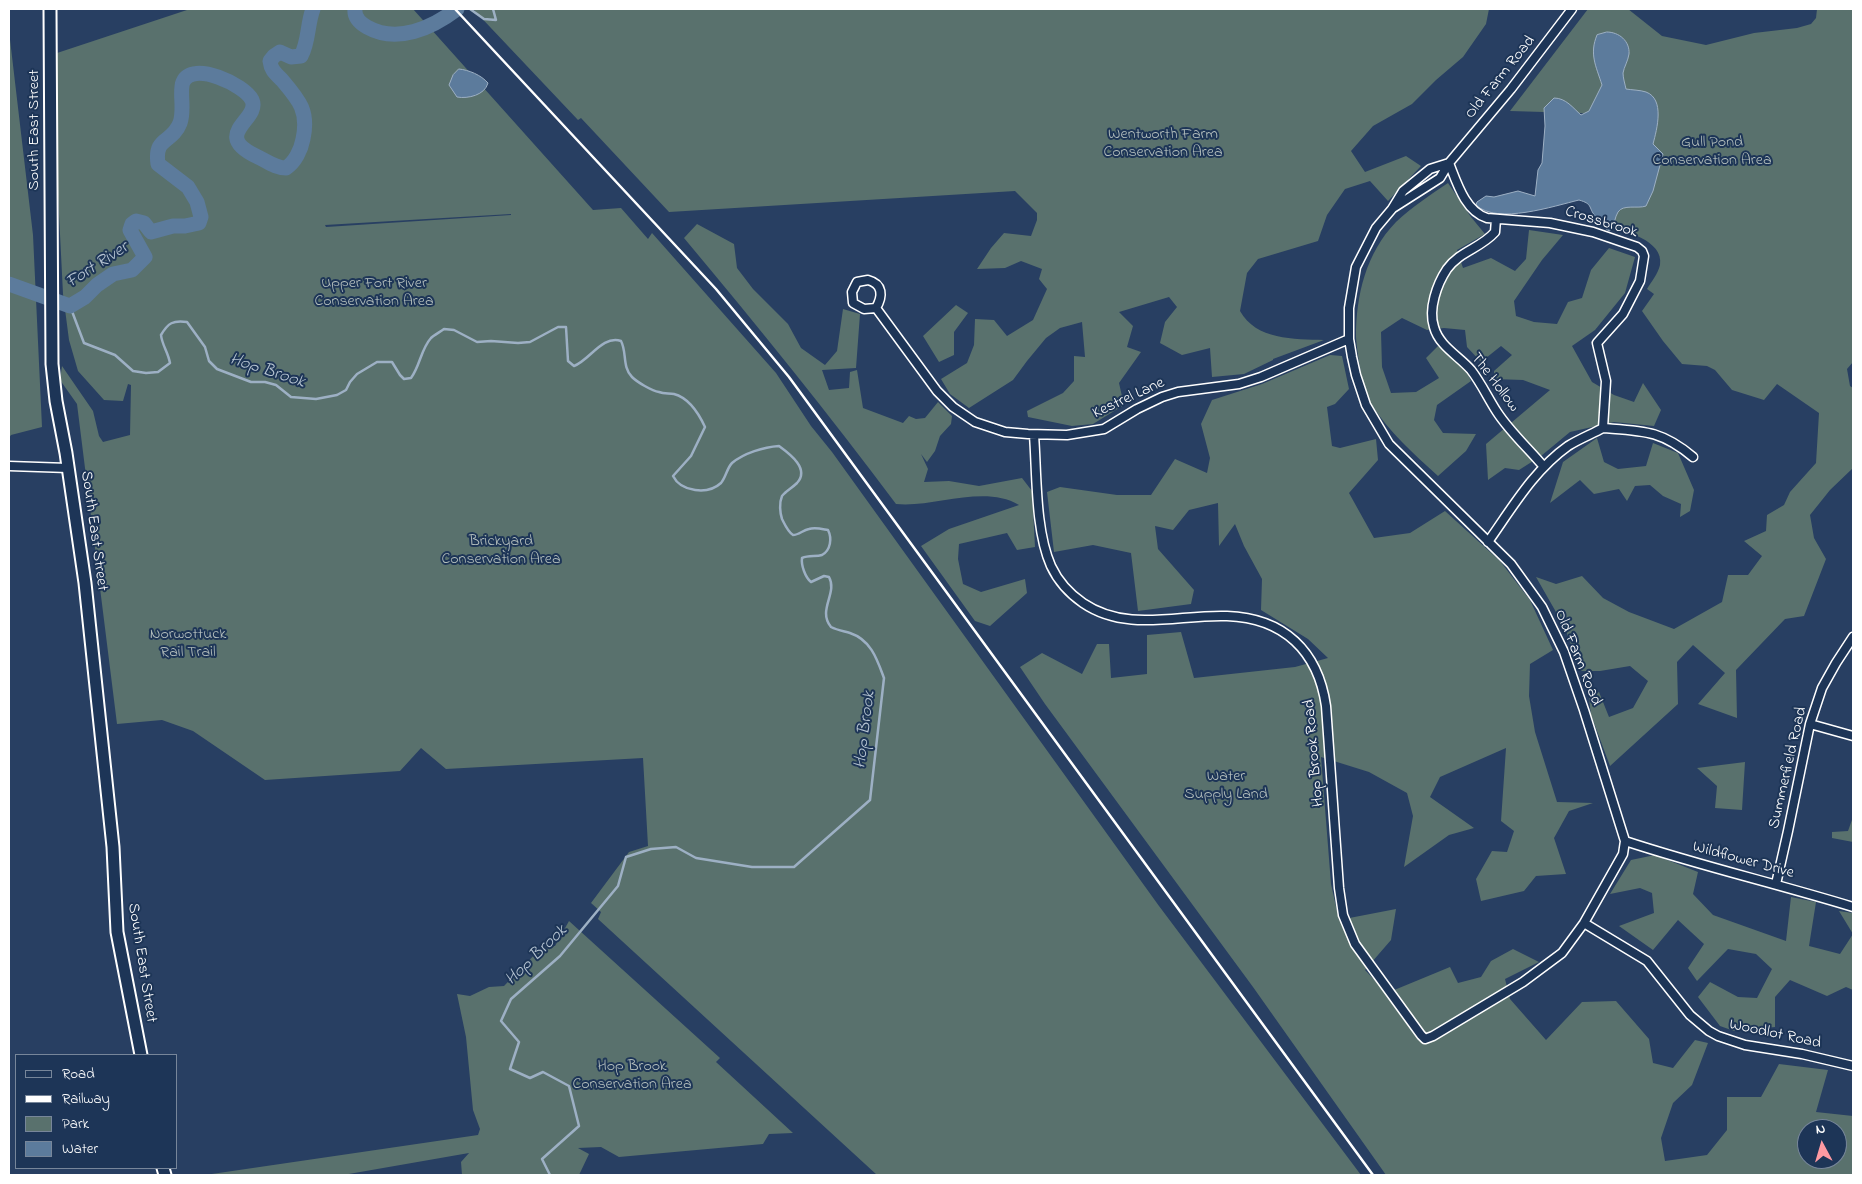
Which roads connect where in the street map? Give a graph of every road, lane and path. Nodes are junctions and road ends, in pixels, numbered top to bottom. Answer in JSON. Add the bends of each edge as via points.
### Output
{"nodes":[{"id":1,"x":50,"y":9,"type":"edge"},
{"id":2,"x":1572,"y":9,"type":"edge"},
{"id":3,"x":1449,"y":164,"type":"junction"},
{"id":4,"x":1392,"y":209,"type":"junction"},
{"id":5,"x":1496,"y":219,"type":"junction"},
{"id":6,"x":876,"y":308,"type":"junction"},
{"id":7,"x":1349,"y":339,"type":"junction"},
{"id":8,"x":1603,"y":428,"type":"junction"},
{"id":9,"x":1034,"y":435,"type":"junction"},
{"id":10,"x":1693,"y":457,"type":"dead end"},
{"id":11,"x":9,"y":466,"type":"edge"},
{"id":12,"x":1544,"y":467,"type":"junction"},
{"id":13,"x":68,"y":468,"type":"junction"},
{"id":14,"x":1488,"y":542,"type":"junction"},
{"id":15,"x":1853,"y":637,"type":"edge"},
{"id":16,"x":1810,"y":724,"type":"junction"},
{"id":17,"x":1853,"y":736,"type":"edge"},
{"id":18,"x":1625,"y":842,"type":"junction"},
{"id":19,"x":1776,"y":884,"type":"junction"},
{"id":20,"x":1853,"y":907,"type":"edge"},
{"id":21,"x":1584,"y":923,"type":"junction"},
{"id":22,"x":140,"y":1054,"type":"edge"},
{"id":23,"x":1853,"y":1066,"type":"edge"}],
"edges":[{"from":1,"to":13,"type":"main road","name":"South East Street","via":[[54,383]]},
{"from":2,"to":3,"type":"street","name":"Old Farm Road"},
{"from":3,"to":4,"type":"street","name":"Old Farm Road","via":[[1440,178]]},
{"from":3,"to":4,"type":"street","name":"Old Farm Road","via":[[1430,169],[1403,191]]},
{"from":3,"to":5,"type":"street","name":"Crossbrook","via":[[1466,200],[1478,216]]},
{"from":4,"to":7,"type":"street","name":"Old Farm Road","via":[[1376,228],[1356,267],[1351,291]]},
{"from":5,"to":8,"type":"street","name":"Crossbrook","via":[[1550,222],[1593,232],[1637,247],[1642,252],[1644,262],[1640,281],[1623,314],[1597,343],[1606,381]]},
{"from":5,"to":12,"type":"street","name":"The Hollow","via":[[1492,236],[1457,258],[1448,268],[1436,293],[1433,327],[1478,379],[1498,414]]},
{"from":6,"to":6,"type":"street","via":[[881,296],[878,285],[868,280],[857,282],[852,292],[853,303],[864,309]]},
{"from":6,"to":9,"type":"street","name":"Kestrel Lane","via":[[937,391],[953,407],[989,427]]},
{"from":7,"to":9,"type":"street","name":"Kestrel Lane","via":[[1239,384],[1187,390],[1162,397],[1104,428],[1067,435]]},
{"from":7,"to":14,"type":"street","name":"Old Farm Road","via":[[1361,392],[1389,444]]},
{"from":8,"to":10,"type":"street","via":[[1654,434],[1678,444]]},
{"from":8,"to":12,"type":"street","via":[[1568,446]]},
{"from":9,"to":21,"type":"street","name":"Hop Brook Road","via":[[1041,525],[1047,552],[1059,579],[1078,600],[1101,614],[1124,619],[1147,621],[1227,616],[1256,620],[1283,632],[1306,653],[1320,680],[1326,706],[1342,915],[1360,952],[1425,1039],[1542,970],[1562,953]]},
{"from":11,"to":13,"type":"street"},
{"from":12,"to":14,"type":"street"},
{"from":13,"to":22,"type":"main road","name":"South East Street","via":[[98,702],[113,847],[117,932]]},
{"from":14,"to":18,"type":"street","name":"Old Farm Road","via":[[1511,564],[1554,629],[1584,710]]},
{"from":15,"to":16,"type":"street","name":"Summerfield Road","via":[[1822,688]]},
{"from":16,"to":17,"type":"street"},
{"from":16,"to":19,"type":"street","name":"Summerfield Road"},
{"from":18,"to":19,"type":"street","name":"Wildflower Drive"},
{"from":18,"to":21,"type":"street","via":[[1623,854]]},
{"from":19,"to":20,"type":"street","name":"Wildflower Drive"},
{"from":21,"to":23,"type":"street","name":"Woodlot Road","via":[[1647,962],[1690,1015],[1714,1034],[1745,1045]]}]}
